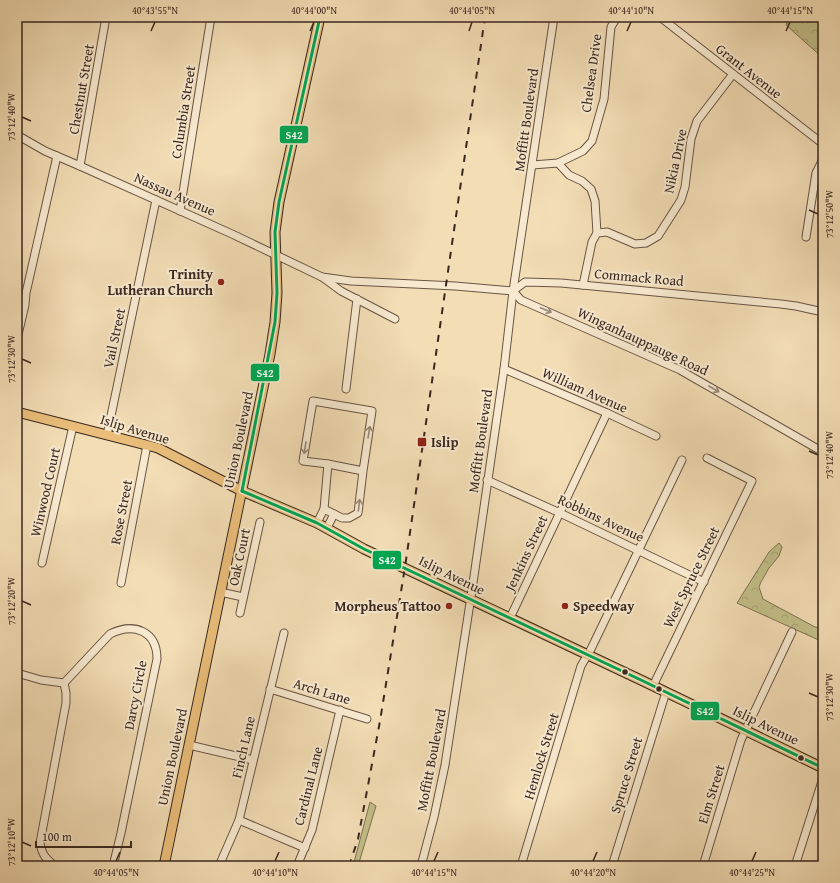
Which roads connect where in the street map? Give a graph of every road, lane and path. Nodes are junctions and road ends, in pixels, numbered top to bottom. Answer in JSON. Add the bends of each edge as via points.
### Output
{"nodes":[{"id":1,"x":106,"y":17,"type":"edge"},
{"id":2,"x":211,"y":17,"type":"edge"},
{"id":3,"x":320,"y":17,"type":"edge"},
{"id":4,"x":554,"y":17,"type":"edge"},
{"id":5,"x":617,"y":17,"type":"edge"},
{"id":6,"x":660,"y":17,"type":"edge"},
{"id":7,"x":733,"y":74,"type":"junction"},
{"id":8,"x":17,"y":135,"type":"edge"},
{"id":9,"x":823,"y":144,"type":"edge"},
{"id":10,"x":56,"y":156,"type":"junction"},
{"id":11,"x":823,"y":159,"type":"edge"},
{"id":12,"x":558,"y":163,"type":"junction"},
{"id":13,"x":532,"y":165,"type":"junction"},
{"id":14,"x":80,"y":166,"type":"junction"},
{"id":15,"x":156,"y":200,"type":"junction"},
{"id":16,"x":180,"y":211,"type":"junction"},
{"id":17,"x":597,"y":233,"type":"junction"},
{"id":18,"x":806,"y":237,"type":"dead end"},
{"id":19,"x":276,"y":255,"type":"junction"},
{"id":20,"x":322,"y":277,"type":"junction"},
{"id":21,"x":351,"y":281,"type":"junction"},
{"id":22,"x":583,"y":285,"type":"junction"},
{"id":23,"x":514,"y":291,"type":"junction"},
{"id":24,"x":347,"y":294,"type":"junction"},
{"id":25,"x":357,"y":299,"type":"junction"},
{"id":26,"x":823,"y":312,"type":"edge"},
{"id":27,"x":395,"y":319,"type":"dead end"},
{"id":28,"x":17,"y":339,"type":"edge"},
{"id":29,"x":504,"y":369,"type":"junction"},
{"id":30,"x":346,"y":388,"type":"dead end"},
{"id":31,"x":17,"y":412,"type":"edge"},
{"id":32,"x":607,"y":413,"type":"junction"},
{"id":33,"x":73,"y":426,"type":"junction"},
{"id":34,"x":107,"y":434,"type":"junction"},
{"id":35,"x":656,"y":436,"type":"dead end"},
{"id":36,"x":147,"y":445,"type":"junction"},
{"id":37,"x":823,"y":452,"type":"edge"},
{"id":38,"x":707,"y":458,"type":"dead end"},
{"id":39,"x":682,"y":460,"type":"dead end"},
{"id":40,"x":328,"y":464,"type":"junction"},
{"id":41,"x":362,"y":471,"type":"junction"},
{"id":42,"x":487,"y":480,"type":"junction"},
{"id":43,"x":242,"y":491,"type":"junction"},
{"id":44,"x":324,"y":509,"type":"junction"},
{"id":45,"x":560,"y":513,"type":"junction"},
{"id":46,"x":334,"y":514,"type":"junction"},
{"id":47,"x":260,"y":522,"type":"dead end"},
{"id":48,"x":317,"y":523,"type":"junction"},
{"id":49,"x":327,"y":528,"type":"junction"},
{"id":50,"x":638,"y":550,"type":"junction"},
{"id":51,"x":42,"y":563,"type":"dead end"},
{"id":52,"x":704,"y":582,"type":"junction"},
{"id":53,"x":121,"y":584,"type":"dead end"},
{"id":54,"x":220,"y":592,"type":"junction"},
{"id":55,"x":243,"y":597,"type":"junction"},
{"id":56,"x":470,"y":599,"type":"junction"},
{"id":57,"x":240,"y":613,"type":"dead end"},
{"id":58,"x":510,"y":618,"type":"junction"},
{"id":59,"x":792,"y":632,"type":"dead end"},
{"id":60,"x":284,"y":633,"type":"dead end"},
{"id":61,"x":588,"y":654,"type":"junction"},
{"id":62,"x":17,"y":673,"type":"edge"},
{"id":63,"x":64,"y":683,"type":"junction"},
{"id":64,"x":653,"y":686,"type":"junction"},
{"id":65,"x":270,"y":689,"type":"junction"},
{"id":66,"x":666,"y":692,"type":"junction"},
{"id":67,"x":340,"y":710,"type":"junction"},
{"id":68,"x":368,"y":719,"type":"dead end"},
{"id":69,"x":746,"y":730,"type":"junction"},
{"id":70,"x":189,"y":745,"type":"junction"},
{"id":71,"x":253,"y":760,"type":"junction"},
{"id":72,"x":823,"y":768,"type":"edge"},
{"id":73,"x":823,"y":778,"type":"edge"},
{"id":74,"x":239,"y":820,"type":"junction"},
{"id":75,"x":305,"y":848,"type":"junction"},
{"id":76,"x":55,"y":866,"type":"edge"},
{"id":77,"x":113,"y":866,"type":"edge"},
{"id":78,"x":164,"y":866,"type":"edge"},
{"id":79,"x":220,"y":866,"type":"edge"},
{"id":80,"x":297,"y":866,"type":"edge"},
{"id":81,"x":421,"y":866,"type":"edge"},
{"id":82,"x":521,"y":866,"type":"edge"},
{"id":83,"x":612,"y":866,"type":"edge"},
{"id":84,"x":703,"y":866,"type":"edge"},
{"id":85,"x":795,"y":866,"type":"edge"}],
"edges":[{"from":1,"to":14,"type":"street","name":"Chestnut Street"},
{"from":2,"to":16,"type":"street","name":"Columbia Street"},
{"from":3,"to":19,"type":"main road","name":"Union Boulevard","via":[[279,202],[275,232]]},
{"from":4,"to":13,"type":"street","name":"Moffitt Boulevard"},
{"from":5,"to":12,"type":"street","name":"Chelsea Drive","via":[[611,26],[604,99],[592,141],[583,151]]},
{"from":6,"to":7,"type":"street","name":"Grant Avenue"},
{"from":7,"to":9,"type":"street","name":"Grant Avenue"},
{"from":7,"to":17,"type":"street","name":"Nikia Drive","via":[[697,121],[691,140],[681,200],[658,236],[646,243],[635,244],[607,232]]},
{"from":8,"to":10,"type":"street","name":"Nassau Avenue"},
{"from":10,"to":14,"type":"street","name":"Nassau Avenue"},
{"from":10,"to":28,"type":"street"},
{"from":11,"to":18,"type":"street","via":[[816,173]]},
{"from":12,"to":13,"type":"street","name":"Chelsea Drive"},
{"from":12,"to":17,"type":"street","via":[[569,175],[592,189]]},
{"from":13,"to":23,"type":"street","name":"Moffitt Boulevard"},
{"from":14,"to":15,"type":"street","name":"Nassau Avenue"},
{"from":15,"to":16,"type":"street","name":"Nassau Avenue"},
{"from":15,"to":34,"type":"street","name":"Vail Street"},
{"from":16,"to":19,"type":"street","name":"Nassau Avenue"},
{"from":17,"to":22,"type":"street","via":[[592,242]]},
{"from":19,"to":20,"type":"street","name":"Nassau Avenue"},
{"from":19,"to":43,"type":"main road","name":"Union Boulevard","via":[[275,322]]},
{"from":20,"to":21,"type":"street","name":"Nassau Avenue"},
{"from":20,"to":24,"type":"street","name":"Nassau Avenue"},
{"from":21,"to":23,"type":"street","name":"Nassau Avenue"},
{"from":21,"to":24,"type":"street"},
{"from":22,"to":23,"type":"street","name":"Commack Road","via":[[525,282]]},
{"from":22,"to":26,"type":"street","name":"Commack Road","via":[[781,304]]},
{"from":23,"to":29,"type":"street","name":"Moffitt Boulevard"},
{"from":23,"to":37,"type":"street","name":"Winganhauppauge Road","one_way":true,"via":[[521,300],[680,370]]},
{"from":24,"to":25,"type":"street","name":"Nassau Avenue"},
{"from":25,"to":27,"type":"street","name":"Nassau Avenue"},
{"from":25,"to":30,"type":"street"},
{"from":29,"to":32,"type":"street","name":"William Avenue"},
{"from":29,"to":42,"type":"street","name":"Moffitt Boulevard"},
{"from":31,"to":33,"type":"main road","name":"Islip Avenue"},
{"from":32,"to":35,"type":"street","name":"William Avenue"},
{"from":32,"to":45,"type":"street","name":"Jenkins Street"},
{"from":33,"to":34,"type":"main road","name":"Islip Avenue"},
{"from":33,"to":51,"type":"street","name":"Winwood Court"},
{"from":34,"to":36,"type":"main road","name":"Islip Avenue"},
{"from":36,"to":43,"type":"main road","name":"Islip Avenue","via":[[158,448]]},
{"from":36,"to":53,"type":"street","name":"Rose Street"},
{"from":38,"to":52,"type":"street","name":"West Spruce Street","via":[[752,481]]},
{"from":39,"to":50,"type":"street","name":"Hemlock Street"},
{"from":40,"to":41,"type":"street"},
{"from":41,"to":40,"type":"street","one_way":true,"via":[[372,411],[313,401],[303,461]]},
{"from":40,"to":44,"type":"street"},
{"from":46,"to":41,"type":"street","one_way":true,"via":[[349,518],[358,513]]},
{"from":42,"to":45,"type":"street","name":"Robbins Avenue"},
{"from":42,"to":56,"type":"street","name":"Moffitt Boulevard"},
{"from":43,"to":48,"type":"main road","name":"Islip Avenue"},
{"from":43,"to":54,"type":"main road","name":"Union Boulevard"},
{"from":44,"to":46,"type":"street"},
{"from":44,"to":48,"type":"street"},
{"from":45,"to":50,"type":"street","name":"Robbins Avenue"},
{"from":45,"to":58,"type":"street","name":"Jenkins Street"},
{"from":46,"to":49,"type":"street"},
{"from":47,"to":55,"type":"street","name":"Oak Court"},
{"from":48,"to":49,"type":"main road","name":"Islip Avenue"},
{"from":49,"to":56,"type":"main road","name":"Islip Avenue","via":[[364,549]]},
{"from":50,"to":52,"type":"street","name":"Robbins Avenue"},
{"from":50,"to":61,"type":"street","name":"Hemlock Street"},
{"from":52,"to":64,"type":"street","name":"West Spruce Street"},
{"from":54,"to":55,"type":"street","name":"Oak Court"},
{"from":54,"to":70,"type":"main road","name":"Union Boulevard"},
{"from":55,"to":57,"type":"street","name":"Oak Court"},
{"from":56,"to":58,"type":"main road","name":"Islip Avenue"},
{"from":56,"to":81,"type":"street","name":"Moffitt Boulevard","via":[[445,765]]},
{"from":58,"to":61,"type":"main road","name":"Islip Avenue"},
{"from":59,"to":69,"type":"street","name":"Elm Street"},
{"from":60,"to":65,"type":"street","name":"Finch Lane"},
{"from":61,"to":64,"type":"main road","name":"Islip Avenue"},
{"from":61,"to":82,"type":"street","name":"Hemlock Street","via":[[581,666]]},
{"from":62,"to":63,"type":"street"},
{"from":63,"to":76,"type":"street","via":[[66,703],[40,843],[45,857]]},
{"from":63,"to":77,"type":"street","name":"Darcy Circle","via":[[110,634],[118,630],[137,630],[150,637],[154,643],[156,659]]},
{"from":64,"to":66,"type":"main road","name":"Islip Avenue"},
{"from":65,"to":67,"type":"street","name":"Arch Lane"},
{"from":65,"to":71,"type":"street","name":"Finch Lane"},
{"from":66,"to":69,"type":"main road","name":"Islip Avenue"},
{"from":66,"to":83,"type":"street","name":"Spruce Street"},
{"from":67,"to":68,"type":"street","name":"Arch Lane"},
{"from":67,"to":75,"type":"street","name":"Cardinal Lane","via":[[312,830]]},
{"from":69,"to":72,"type":"main road","name":"Islip Avenue"},
{"from":69,"to":84,"type":"street","name":"Elm Street"},
{"from":70,"to":71,"type":"street"},
{"from":70,"to":78,"type":"main road","name":"Union Boulevard"},
{"from":71,"to":74,"type":"street","name":"Finch Lane"},
{"from":73,"to":85,"type":"street"},
{"from":74,"to":75,"type":"street"},
{"from":74,"to":79,"type":"street","name":"Finch Lane"},
{"from":75,"to":80,"type":"street","name":"Cardinal Lane"}]}
